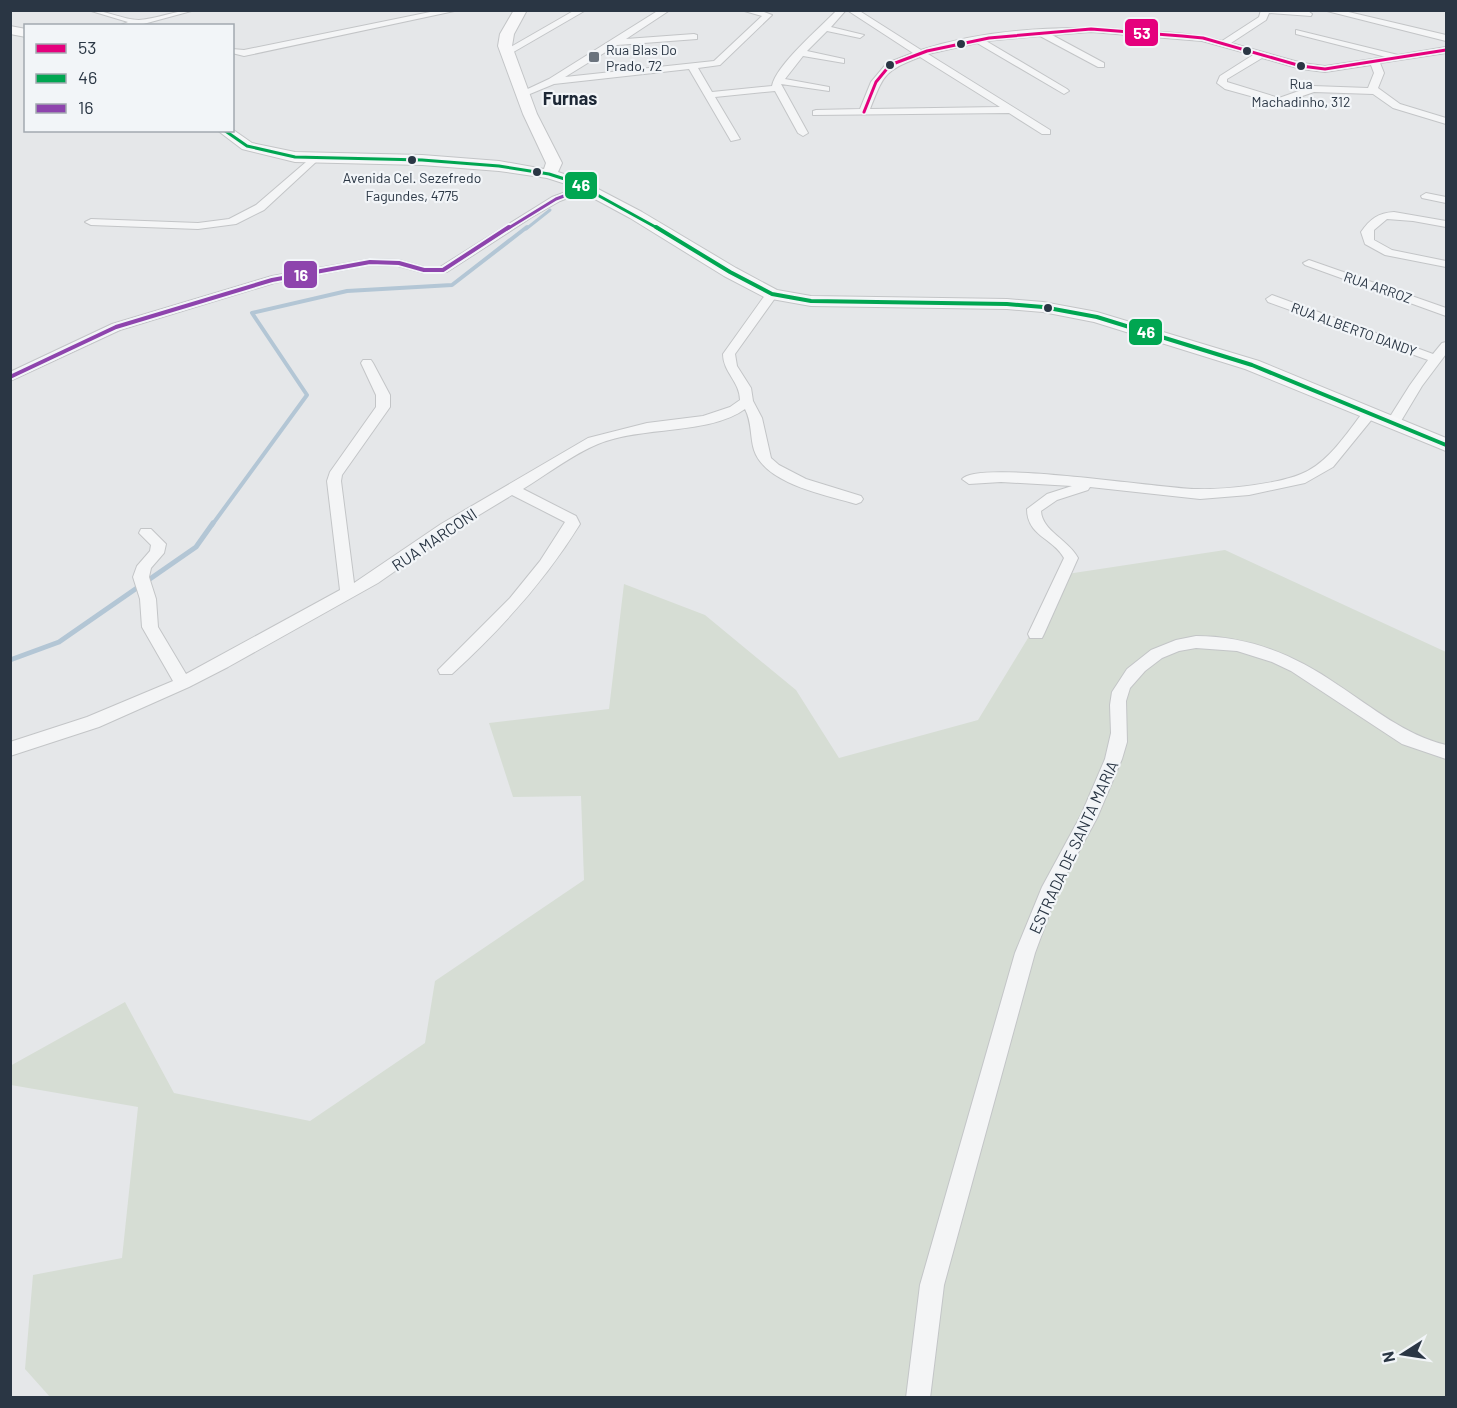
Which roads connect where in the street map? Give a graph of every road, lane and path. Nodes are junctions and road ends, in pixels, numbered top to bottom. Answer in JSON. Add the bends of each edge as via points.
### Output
{"nodes":[{"id":1,"x":92,"y":10,"type":"edge"},
{"id":2,"x":191,"y":10,"type":"edge"},
{"id":3,"x":455,"y":10,"type":"edge"},
{"id":4,"x":582,"y":10,"type":"edge"},
{"id":5,"x":666,"y":10,"type":"edge"},
{"id":6,"x":745,"y":10,"type":"edge"},
{"id":7,"x":842,"y":10,"type":"edge"},
{"id":8,"x":851,"y":10,"type":"edge"},
{"id":9,"x":1265,"y":10,"type":"edge"},
{"id":10,"x":1331,"y":11,"type":"edge"},
{"id":11,"x":522,"y":12,"type":"edge"},
{"id":12,"x":1308,"y":14,"type":"dead end"},
{"id":13,"x":138,"y":22,"type":"junction"},
{"id":14,"x":130,"y":24,"type":"edge"},
{"id":15,"x":824,"y":28,"type":"junction"},
{"id":16,"x":1299,"y":32,"type":"dead end"},
{"id":17,"x":1041,"y":33,"type":"junction"},
{"id":18,"x":860,"y":35,"type":"dead end"},
{"id":19,"x":694,"y":36,"type":"dead end"},
{"id":20,"x":1446,"y":38,"type":"edge"},
{"id":21,"x":976,"y":39,"type":"junction"},
{"id":22,"x":614,"y":42,"type":"junction"},
{"id":23,"x":1223,"y":44,"type":"junction"},
{"id":24,"x":1446,"y":50,"type":"edge"},
{"id":25,"x":235,"y":51,"type":"dead end"},
{"id":26,"x":507,"y":52,"type":"junction"},
{"id":27,"x":801,"y":53,"type":"junction"},
{"id":28,"x":918,"y":54,"type":"junction"},
{"id":29,"x":1261,"y":54,"type":"junction"},
{"id":30,"x":1400,"y":58,"type":"junction"},
{"id":31,"x":841,"y":61,"type":"dead end"},
{"id":32,"x":1375,"y":62,"type":"junction"},
{"id":33,"x":1101,"y":65,"type":"dead end"},
{"id":34,"x":693,"y":67,"type":"junction"},
{"id":35,"x":552,"y":81,"type":"junction"},
{"id":36,"x":777,"y":84,"type":"junction"},
{"id":37,"x":826,"y":89,"type":"dead end"},
{"id":38,"x":1064,"y":91,"type":"dead end"},
{"id":39,"x":1375,"y":91,"type":"junction"},
{"id":40,"x":522,"y":94,"type":"junction"},
{"id":41,"x":709,"y":95,"type":"junction"},
{"id":42,"x":1010,"y":110,"type":"junction"},
{"id":43,"x":864,"y":112,"type":"junction"},
{"id":44,"x":816,"y":113,"type":"dead end"},
{"id":45,"x":1446,"y":121,"type":"edge"},
{"id":46,"x":227,"y":132,"type":"edge"},
{"id":47,"x":1046,"y":132,"type":"dead end"},
{"id":48,"x":803,"y":133,"type":"dead end"},
{"id":49,"x":735,"y":139,"type":"dead end"},
{"id":50,"x":313,"y":159,"type":"junction"},
{"id":51,"x":548,"y":166,"type":"junction"},
{"id":52,"x":579,"y":185,"type":"junction"},
{"id":53,"x":1426,"y":196,"type":"dead end"},
{"id":54,"x":1446,"y":200,"type":"edge"},
{"id":55,"x":91,"y":222,"type":"dead end"},
{"id":56,"x":1446,"y":224,"type":"edge"},
{"id":57,"x":1309,"y":263,"type":"dead end"},
{"id":58,"x":1446,"y":264,"type":"edge"},
{"id":59,"x":772,"y":294,"type":"junction"},
{"id":60,"x":1272,"y":299,"type":"dead end"},
{"id":61,"x":1446,"y":312,"type":"edge"},
{"id":62,"x":1446,"y":346,"type":"edge"},
{"id":63,"x":1436,"y":359,"type":"junction"},
{"id":64,"x":367,"y":363,"type":"dead end"},
{"id":65,"x":10,"y":377,"type":"edge"},
{"id":66,"x":746,"y":402,"type":"junction"},
{"id":67,"x":1370,"y":413,"type":"junction"},
{"id":68,"x":1393,"y":423,"type":"junction"},
{"id":69,"x":1446,"y":445,"type":"edge"},
{"id":70,"x":969,"y":479,"type":"dead end"},
{"id":71,"x":1104,"y":483,"type":"junction"},
{"id":72,"x":513,"y":490,"type":"junction"},
{"id":73,"x":856,"y":499,"type":"dead end"},
{"id":74,"x":146,"y":533,"type":"dead end"},
{"id":75,"x":348,"y":591,"type":"junction"},
{"id":76,"x":1036,"y":634,"type":"dead end"},
{"id":77,"x":446,"y":670,"type":"dead end"},
{"id":78,"x":183,"y":682,"type":"junction"},
{"id":79,"x":10,"y":749,"type":"edge"},
{"id":80,"x":1446,"y":752,"type":"edge"},
{"id":81,"x":918,"y":1398,"type":"edge"}],
"edges":[{"from":1,"to":13,"type":"street"},
{"from":2,"to":13,"type":"street"},
{"from":3,"to":25,"type":"street","via":[[244,53]]},
{"from":4,"to":26,"type":"street"},
{"from":5,"to":22,"type":"street"},
{"from":6,"to":34,"type":"street","via":[[768,15],[721,62]]},
{"from":7,"to":15,"type":"street"},
{"from":8,"to":28,"type":"street"},
{"from":9,"to":12,"type":"street"},
{"from":9,"to":23,"type":"street","via":[[1263,18]]},
{"from":10,"to":20,"type":"street"},
{"from":11,"to":26,"type":"main road","via":[[507,34]]},
{"from":13,"to":14,"type":"street"},
{"from":15,"to":18,"type":"street"},
{"from":15,"to":27,"type":"street"},
{"from":16,"to":30,"type":"street"},
{"from":17,"to":21,"type":"street"},
{"from":17,"to":23,"type":"street","via":[[1099,29],[1182,36]]},
{"from":17,"to":33,"type":"street"},
{"from":19,"to":22,"type":"street"},
{"from":21,"to":28,"type":"street"},
{"from":21,"to":38,"type":"street"},
{"from":22,"to":35,"type":"street"},
{"from":23,"to":29,"type":"street"},
{"from":24,"to":30,"type":"street"},
{"from":26,"to":40,"type":"main road"},
{"from":27,"to":31,"type":"street"},
{"from":27,"to":36,"type":"street"},
{"from":28,"to":42,"type":"street"},
{"from":28,"to":43,"type":"street","via":[[885,68]]},
{"from":29,"to":32,"type":"street","via":[[1324,69]]},
{"from":29,"to":39,"type":"street","via":[[1223,78],[1222,83],[1279,101],[1309,90]]},
{"from":30,"to":32,"type":"street"},
{"from":32,"to":39,"type":"street","via":[[1379,69]]},
{"from":34,"to":35,"type":"street"},
{"from":34,"to":41,"type":"street"},
{"from":35,"to":40,"type":"street"},
{"from":36,"to":37,"type":"street"},
{"from":36,"to":41,"type":"street"},
{"from":36,"to":48,"type":"street"},
{"from":39,"to":45,"type":"street","via":[[1398,106]]},
{"from":40,"to":51,"type":"main road"},
{"from":41,"to":49,"type":"street"},
{"from":42,"to":43,"type":"street"},
{"from":42,"to":47,"type":"street"},
{"from":43,"to":44,"type":"street"},
{"from":46,"to":50,"type":"main road","via":[[247,146]]},
{"from":50,"to":51,"type":"main road"},
{"from":50,"to":55,"type":"street","via":[[244,218],[196,227]]},
{"from":51,"to":52,"type":"main road"},
{"from":52,"to":59,"type":"main road"},
{"from":52,"to":65,"type":"street","via":[[443,270],[370,262],[252,284],[116,327]]},
{"from":53,"to":54,"type":"street"},
{"from":56,"to":58,"type":"street","via":[[1411,217],[1384,217],[1366,232],[1369,242],[1381,250]]},
{"from":57,"to":61,"type":"street","name":"RUA ARROZ"},
{"from":59,"to":66,"type":"street","via":[[728,358],[744,385]]},
{"from":59,"to":67,"type":"main road","via":[[811,301],[1007,304],[1097,317],[1252,365]]},
{"from":60,"to":63,"type":"street","name":"RUA ALBERTO DANDY"},
{"from":62,"to":63,"type":"street"},
{"from":63,"to":68,"type":"street"},
{"from":64,"to":75,"type":"street","via":[[383,395],[383,407],[332,484]]},
{"from":66,"to":72,"type":"street","name":"RUA MARCONI","via":[[705,420],[647,427],[593,441]]},
{"from":66,"to":73,"type":"street","via":[[755,413],[761,452],[772,468]]},
{"from":67,"to":68,"type":"main road"},
{"from":67,"to":71,"type":"street","via":[[1328,464],[1305,478],[1284,484],[1175,494]]},
{"from":68,"to":69,"type":"main road"},
{"from":70,"to":71,"type":"street"},
{"from":71,"to":76,"type":"street","via":[[1052,497],[1034,509],[1040,528],[1065,548],[1071,558]]},
{"from":72,"to":75,"type":"street","name":"RUA MARCONI"},
{"from":72,"to":77,"type":"street","via":[[571,519],[573,525],[548,565],[478,642]]},
{"from":74,"to":78,"type":"street","via":[[159,544],[141,577],[148,598],[150,627]]},
{"from":75,"to":78,"type":"street","name":"RUA MARCONI"},
{"from":78,"to":79,"type":"street","name":"RUA MARCONI","via":[[84,725]]},
{"from":80,"to":81,"type":"street","name":"ESTRADA DE SANTA MARIA","via":[[1404,736],[1298,667],[1231,643],[1198,641],[1171,647],[1149,658],[1127,678],[1119,696],[1116,754],[1086,826],[1041,908],[1025,953],[932,1285]]}]}
